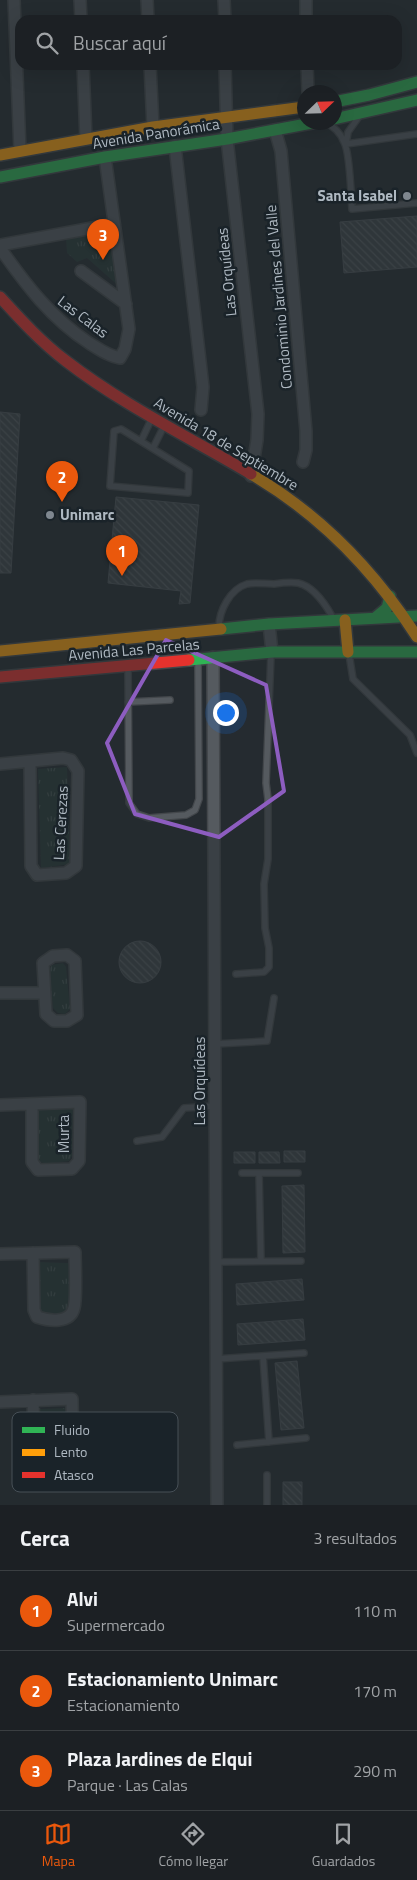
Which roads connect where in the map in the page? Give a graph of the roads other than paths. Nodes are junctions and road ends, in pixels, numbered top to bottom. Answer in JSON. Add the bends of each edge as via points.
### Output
{"nodes":[{"id":1,"x":14,"y":0,"type":"edge"},
{"id":2,"x":80,"y":0,"type":"edge"},
{"id":3,"x":147,"y":0,"type":"edge"},
{"id":4,"x":224,"y":0,"type":"edge"},
{"id":5,"x":306,"y":0,"type":"edge"},
{"id":6,"x":81,"y":15,"type":"edge"},
{"id":7,"x":148,"y":15,"type":"edge"},
{"id":8,"x":224,"y":15,"type":"edge"},
{"id":9,"x":306,"y":15,"type":"edge"},
{"id":10,"x":15,"y":25,"type":"edge"},
{"id":11,"x":17,"y":70,"type":"edge"},
{"id":12,"x":83,"y":70,"type":"edge"},
{"id":13,"x":150,"y":70,"type":"edge"},
{"id":14,"x":226,"y":70,"type":"edge"},
{"id":15,"x":307,"y":70,"type":"edge"},
{"id":16,"x":417,"y":82,"type":"edge"},
{"id":17,"x":308,"y":85,"type":"edge"},
{"id":18,"x":417,"y":100,"type":"edge"},
{"id":19,"x":342,"y":101,"type":"edge"},
{"id":20,"x":297,"y":108,"type":"edge"},
{"id":21,"x":362,"y":114,"type":"junction"},
{"id":22,"x":226,"y":117,"type":"junction"},
{"id":23,"x":342,"y":118,"type":"edge"},
{"id":24,"x":297,"y":126,"type":"edge"},
{"id":25,"x":153,"y":128,"type":"junction"},
{"id":26,"x":275,"y":130,"type":"junction"},
{"id":27,"x":337,"y":130,"type":"edge"},
{"id":28,"x":417,"y":134,"type":"edge"},
{"id":29,"x":86,"y":139,"type":"junction"},
{"id":30,"x":227,"y":139,"type":"junction"},
{"id":31,"x":346,"y":144,"type":"junction"},
{"id":32,"x":175,"y":146,"type":"junction"},
{"id":33,"x":20,"y":151,"type":"junction"},
{"id":34,"x":0,"y":155,"type":"edge"},
{"id":35,"x":105,"y":157,"type":"junction"},
{"id":36,"x":0,"y":177,"type":"edge"},
{"id":37,"x":417,"y":203,"type":"edge"},
{"id":38,"x":114,"y":224,"type":"junction"},
{"id":39,"x":0,"y":244,"type":"edge"},
{"id":40,"x":0,"y":248,"type":"edge"},
{"id":41,"x":81,"y":271,"type":"dead end"},
{"id":42,"x":0,"y":297,"type":"edge"},
{"id":43,"x":126,"y":304,"type":"junction"},
{"id":44,"x":201,"y":410,"type":"dead end"},
{"id":45,"x":153,"y":417,"type":"junction"},
{"id":46,"x":165,"y":424,"type":"junction"},
{"id":47,"x":141,"y":441,"type":"junction"},
{"id":48,"x":152,"y":448,"type":"junction"},
{"id":49,"x":303,"y":462,"type":"dead end"},
{"id":50,"x":251,"y":476,"type":"junction"},
{"id":51,"x":390,"y":596,"type":"junction"},
{"id":52,"x":404,"y":616,"type":"junction"},
{"id":53,"x":417,"y":616,"type":"edge"},
{"id":54,"x":375,"y":618,"type":"junction"},
{"id":55,"x":340,"y":620,"type":"junction"},
{"id":56,"x":269,"y":624,"type":"junction"},
{"id":57,"x":219,"y":629,"type":"junction"},
{"id":58,"x":417,"y":637,"type":"edge"},
{"id":59,"x":0,"y":651,"type":"edge"},
{"id":60,"x":272,"y":652,"type":"junction"},
{"id":61,"x":348,"y":652,"type":"junction"},
{"id":62,"x":417,"y":652,"type":"edge"},
{"id":63,"x":213,"y":657,"type":"junction"},
{"id":64,"x":198,"y":659,"type":"junction"},
{"id":65,"x":128,"y":665,"type":"junction"},
{"id":66,"x":0,"y":677,"type":"edge"},
{"id":67,"x":170,"y":700,"type":"dead end"},
{"id":68,"x":128,"y":702,"type":"junction"},
{"id":69,"x":417,"y":753,"type":"edge"},
{"id":70,"x":30,"y":762,"type":"junction"},
{"id":71,"x":0,"y":764,"type":"edge"},
{"id":72,"x":236,"y":974,"type":"dead end"},
{"id":73,"x":44,"y":993,"type":"junction"},
{"id":74,"x":0,"y":994,"type":"edge"},
{"id":75,"x":274,"y":998,"type":"dead end"},
{"id":76,"x":215,"y":1044,"type":"junction"},
{"id":77,"x":32,"y":1104,"type":"junction"},
{"id":78,"x":0,"y":1105,"type":"edge"},
{"id":79,"x":215,"y":1106,"type":"junction"},
{"id":80,"x":137,"y":1141,"type":"dead end"},
{"id":81,"x":242,"y":1173,"type":"dead end"},
{"id":82,"x":259,"y":1173,"type":"junction"},
{"id":83,"x":298,"y":1173,"type":"dead end"},
{"id":84,"x":32,"y":1253,"type":"junction"},
{"id":85,"x":0,"y":1254,"type":"edge"},
{"id":86,"x":261,"y":1261,"type":"junction"},
{"id":87,"x":301,"y":1261,"type":"dead end"},
{"id":88,"x":216,"y":1262,"type":"junction"},
{"id":89,"x":304,"y":1353,"type":"dead end"},
{"id":90,"x":263,"y":1356,"type":"junction"},
{"id":91,"x":216,"y":1359,"type":"junction"},
{"id":92,"x":33,"y":1400,"type":"junction"},
{"id":93,"x":0,"y":1402,"type":"edge"},
{"id":94,"x":33,"y":1412,"type":"edge"},
{"id":95,"x":72,"y":1412,"type":"edge"},
{"id":96,"x":306,"y":1438,"type":"dead end"},
{"id":97,"x":270,"y":1442,"type":"junction"},
{"id":98,"x":237,"y":1445,"type":"dead end"},
{"id":99,"x":267,"y":1475,"type":"dead end"},
{"id":100,"x":217,"y":1505,"type":"edge"},
{"id":101,"x":267,"y":1505,"type":"edge"}],
"edges":[{"from":1,"to":10,"type":"street"},
{"from":2,"to":6,"type":"street"},
{"from":3,"to":7,"type":"street"},
{"from":4,"to":8,"type":"street"},
{"from":5,"to":9,"type":"street"},
{"from":11,"to":33,"type":"street"},
{"from":12,"to":29,"type":"street"},
{"from":13,"to":25,"type":"street"},
{"from":14,"to":22,"type":"street","name":"Las Orquídeas"},
{"from":15,"to":17,"type":"street"},
{"from":16,"to":19,"type":"main road"},
{"from":18,"to":21,"type":"main road"},
{"from":20,"to":22,"type":"main road","name":"Avenida Panorámica"},
{"from":21,"to":23,"type":"main road"},
{"from":21,"to":31,"type":"lane","via":[[348,132]]},
{"from":22,"to":25,"type":"main road","name":"Avenida Panorámica"},
{"from":22,"to":30,"type":"street","name":"Las Orquídeas"},
{"from":24,"to":26,"type":"main road","name":"Avenida Panorámica"},
{"from":25,"to":29,"type":"main road","name":"Avenida Panorámica"},
{"from":26,"to":30,"type":"main road","name":"Avenida Panorámica"},
{"from":26,"to":49,"type":"street","name":"Condominio Jardines del Valle","via":[[281,150],[305,421]]},
{"from":27,"to":31,"type":"lane"},
{"from":28,"to":31,"type":"lane"},
{"from":29,"to":33,"type":"main road","name":"Avenida Panorámica"},
{"from":30,"to":32,"type":"main road","name":"Avenida Panorámica"},
{"from":30,"to":50,"type":"street","name":"Las Orquídeas","via":[[258,414]]},
{"from":31,"to":37,"type":"lane","via":[[352,209]]},
{"from":32,"to":35,"type":"main road","name":"Avenida Panorámica"},
{"from":32,"to":44,"type":"street","via":[[204,387]]},
{"from":33,"to":34,"type":"main road","name":"Avenida Panorámica"},
{"from":35,"to":36,"type":"main road","name":"Avenida Panorámica"},
{"from":35,"to":38,"type":"street","name":"Las Calas"},
{"from":38,"to":39,"type":"street"},
{"from":38,"to":43,"type":"street","name":"Las Calas"},
{"from":40,"to":43,"type":"street","name":"Las Calas","via":[[45,307],[71,331],[111,356],[120,358],[129,328]]},
{"from":41,"to":43,"type":"street"},
{"from":42,"to":45,"type":"main road","name":"Avenida 18 de Septiembre","via":[[60,357]]},
{"from":45,"to":46,"type":"main road","name":"Avenida 18 de Septiembre"},
{"from":45,"to":47,"type":"lane"},
{"from":46,"to":48,"type":"lane"},
{"from":46,"to":50,"type":"main road","name":"Avenida 18 de Septiembre"},
{"from":47,"to":48,"type":"lane"},
{"from":47,"to":48,"type":"lane","via":[[121,429],[114,431],[110,486],[188,493],[189,471]]},
{"from":50,"to":51,"type":"main road","name":"Avenida 18 de Septiembre","via":[[317,520],[356,556]]},
{"from":51,"to":52,"type":"main road","name":"Avenida 18 de Septiembre"},
{"from":51,"to":54,"type":"main road","via":[[387,608]]},
{"from":52,"to":53,"type":"main road","name":"Avenida Las Parcelas"},
{"from":52,"to":54,"type":"main road","name":"Avenida Las Parcelas"},
{"from":52,"to":58,"type":"main road","name":"Avenida 18 de Septiembre"},
{"from":54,"to":55,"type":"main road","name":"Avenida Las Parcelas"},
{"from":55,"to":56,"type":"main road","name":"Avenida Las Parcelas"},
{"from":55,"to":57,"type":"lane","via":[[313,592],[298,583],[247,584],[231,594],[223,608]]},
{"from":55,"to":61,"type":"main road"},
{"from":56,"to":57,"type":"main road","name":"Avenida Las Parcelas"},
{"from":56,"to":60,"type":"street"},
{"from":57,"to":59,"type":"main road","name":"Avenida Las Parcelas"},
{"from":60,"to":61,"type":"main road","name":"Avenida Las Parcelas"},
{"from":60,"to":63,"type":"main road","name":"Avenida Las Parcelas"},
{"from":60,"to":72,"type":"lane","via":[[266,783],[268,859],[264,884],[268,967],[264,972]]},
{"from":61,"to":62,"type":"main road","name":"Avenida Las Parcelas"},
{"from":61,"to":69,"type":"lane","via":[[353,679],[410,735]]},
{"from":63,"to":64,"type":"main road","name":"Avenida Las Parcelas"},
{"from":63,"to":76,"type":"street","name":"Las Orquídeas"},
{"from":64,"to":65,"type":"main road","name":"Avenida Las Parcelas"},
{"from":64,"to":68,"type":"lane","via":[[199,799],[191,813],[148,818],[131,808],[128,795]]},
{"from":65,"to":66,"type":"main road","name":"Avenida Las Parcelas"},
{"from":65,"to":68,"type":"lane"},
{"from":67,"to":68,"type":"lane"},
{"from":70,"to":70,"type":"street","name":"Las Cerezas","via":[[31,866],[37,875],[66,873],[76,866],[78,771],[71,760],[63,758]]},
{"from":70,"to":71,"type":"street","name":"Las Cerezas"},
{"from":73,"to":73,"type":"street","via":[[43,963],[53,956],[67,955],[75,961],[76,1015],[67,1021],[54,1021],[46,1014]]},
{"from":73,"to":74,"type":"street"},
{"from":75,"to":76,"type":"lane","via":[[267,1042]]},
{"from":76,"to":79,"type":"street","name":"Las Orquídeas"},
{"from":77,"to":77,"type":"street","name":"Murta","via":[[80,1102],[79,1161],[72,1169],[38,1170],[32,1162]]},
{"from":77,"to":78,"type":"street","name":"Murta"},
{"from":79,"to":80,"type":"lane","via":[[184,1108],[162,1137]]},
{"from":79,"to":88,"type":"street","name":"Las Orquídeas"},
{"from":81,"to":82,"type":"lane"},
{"from":82,"to":83,"type":"lane"},
{"from":82,"to":86,"type":"lane"},
{"from":84,"to":84,"type":"street","via":[[75,1252],[74,1308],[64,1320],[37,1317]]},
{"from":84,"to":85,"type":"street"},
{"from":86,"to":87,"type":"lane"},
{"from":86,"to":88,"type":"lane"},
{"from":88,"to":91,"type":"street","name":"Las Orquídeas"},
{"from":89,"to":90,"type":"lane"},
{"from":90,"to":91,"type":"lane"},
{"from":90,"to":97,"type":"lane"},
{"from":91,"to":100,"type":"street","name":"Las Orquídeas"},
{"from":92,"to":93,"type":"street"},
{"from":92,"to":94,"type":"street"},
{"from":92,"to":95,"type":"street","via":[[72,1399]]},
{"from":96,"to":97,"type":"lane"},
{"from":97,"to":98,"type":"lane"},
{"from":99,"to":101,"type":"lane"}]}
